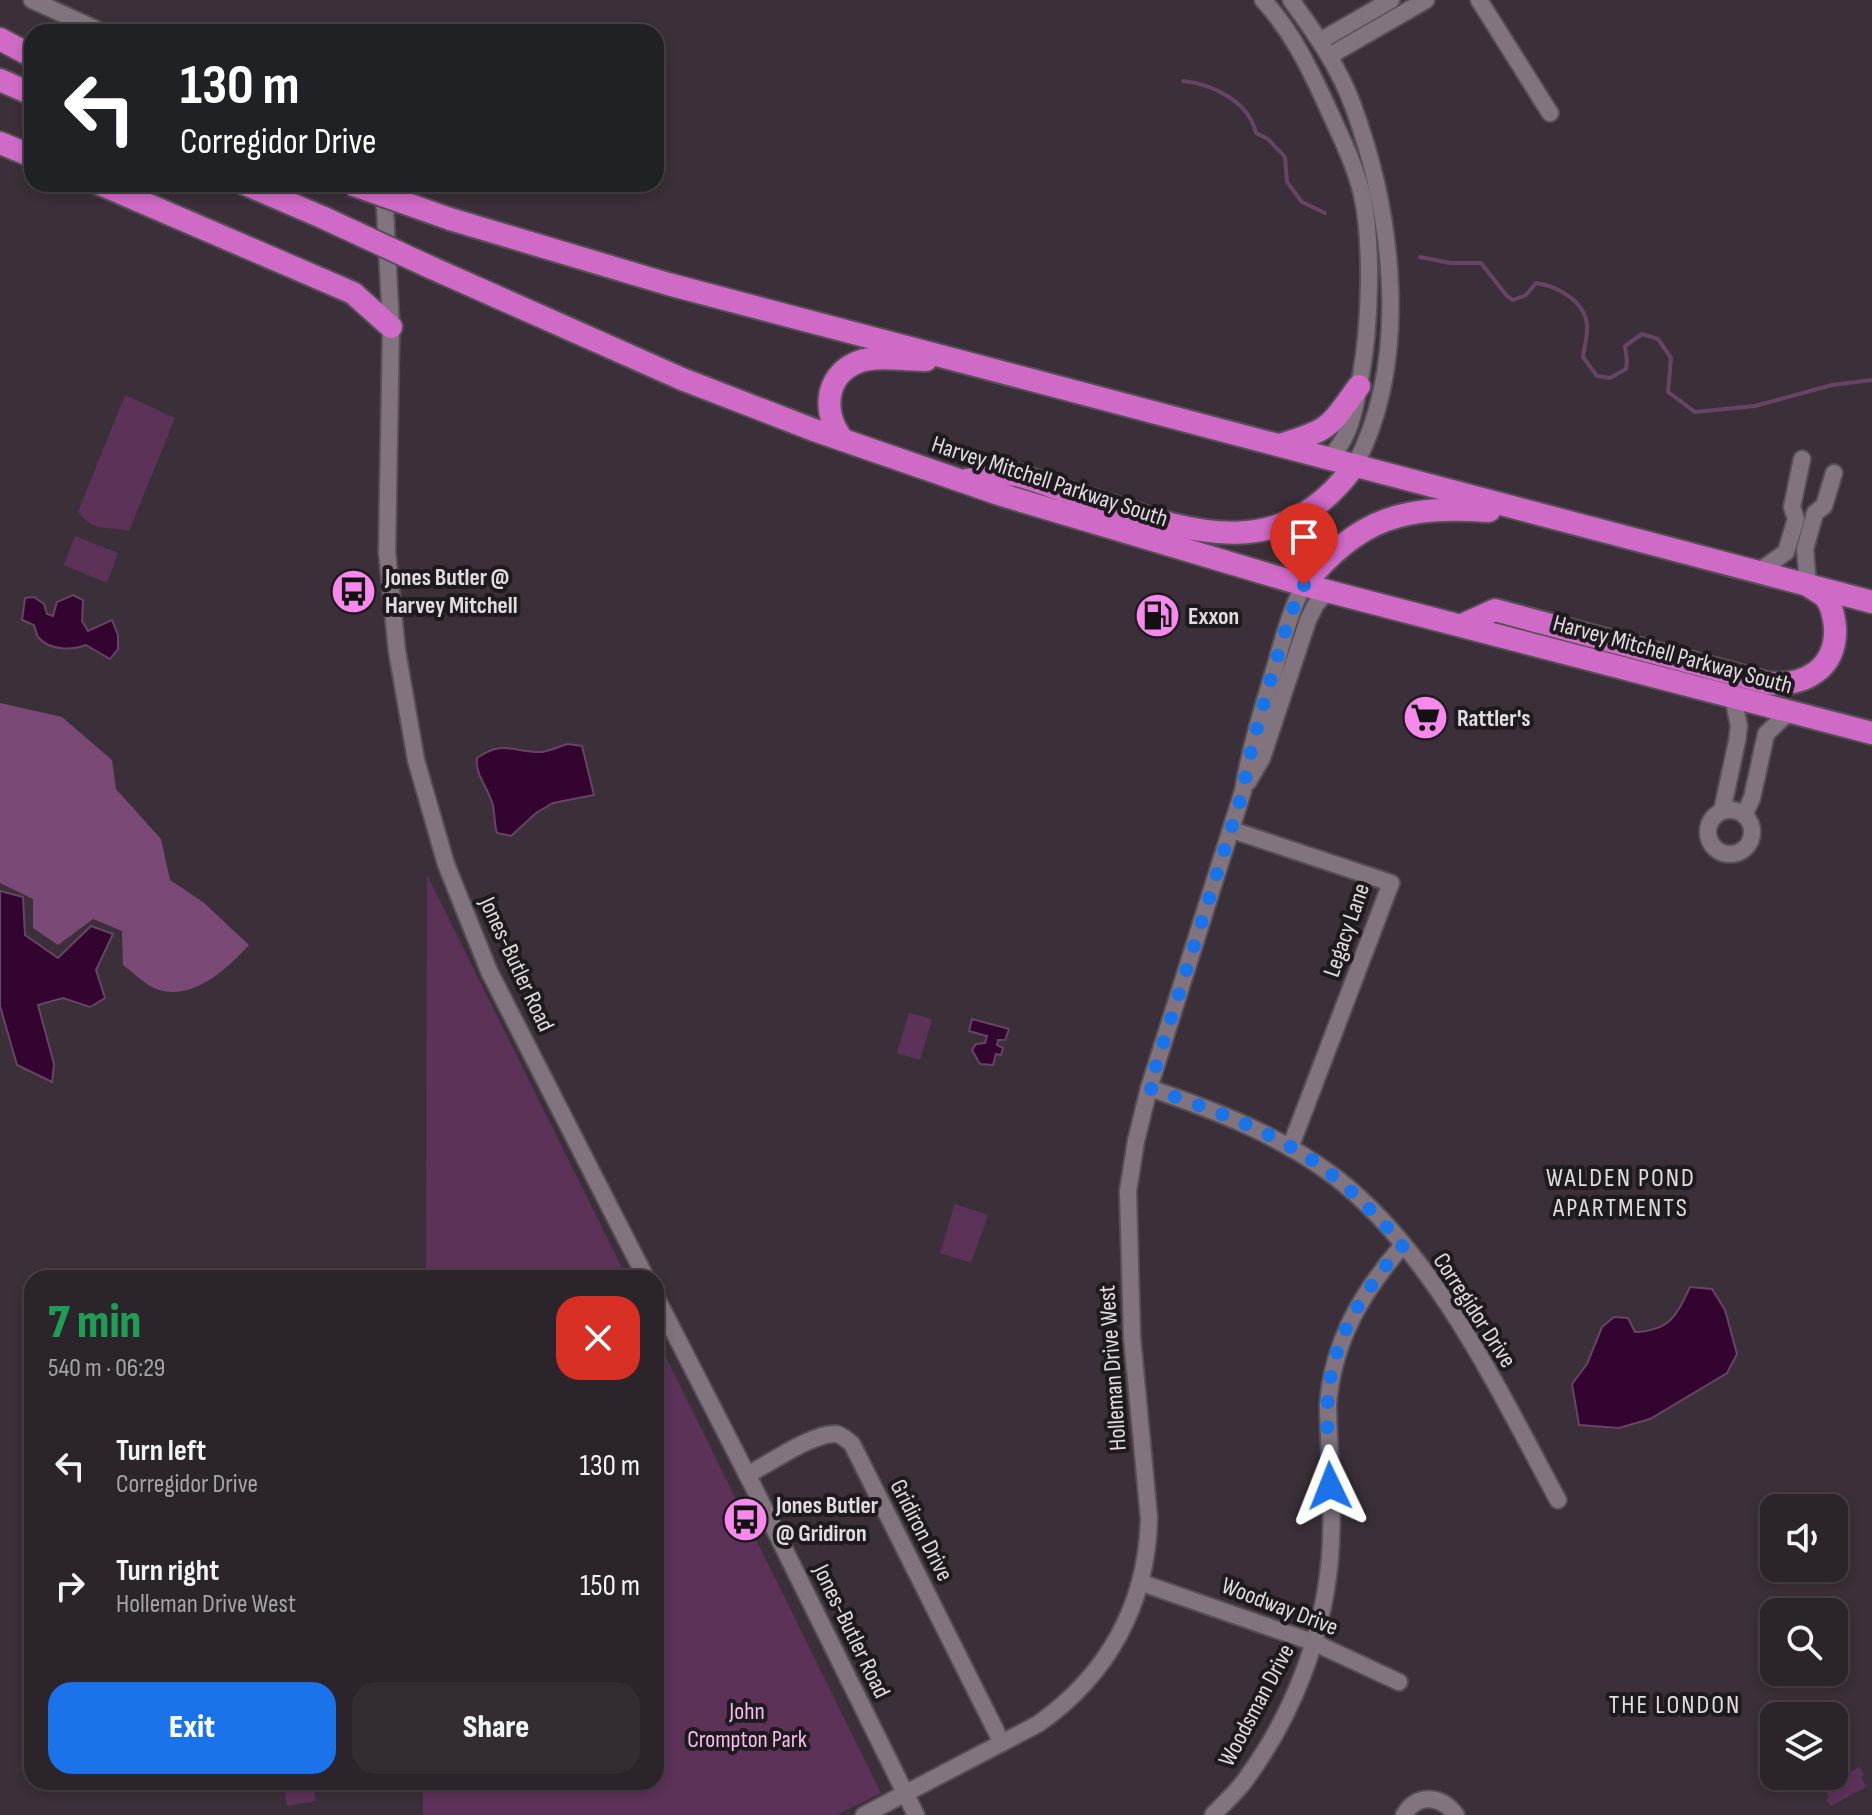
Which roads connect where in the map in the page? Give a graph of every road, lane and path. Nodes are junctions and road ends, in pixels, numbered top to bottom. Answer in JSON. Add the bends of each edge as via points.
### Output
{"nodes":[{"id":1,"x":32,"y":0,"type":"edge"},
{"id":2,"x":1263,"y":0,"type":"edge"},
{"id":3,"x":1291,"y":0,"type":"edge"},
{"id":4,"x":1391,"y":0,"type":"edge"},
{"id":5,"x":1426,"y":0,"type":"edge"},
{"id":6,"x":1479,"y":0,"type":"edge"},
{"id":7,"x":84,"y":24,"type":"edge"},
{"id":8,"x":0,"y":39,"type":"edge"},
{"id":9,"x":1324,"y":48,"type":"junction"},
{"id":10,"x":0,"y":51,"type":"edge"},
{"id":11,"x":24,"y":52,"type":"edge"},
{"id":12,"x":24,"y":61,"type":"edge"},
{"id":13,"x":0,"y":80,"type":"edge"},
{"id":14,"x":24,"y":90,"type":"edge"},
{"id":15,"x":1550,"y":113,"type":"dead end"},
{"id":16,"x":0,"y":143,"type":"edge"},
{"id":17,"x":24,"y":153,"type":"edge"},
{"id":18,"x":119,"y":192,"type":"edge"},
{"id":19,"x":264,"y":192,"type":"edge"},
{"id":20,"x":374,"y":192,"type":"edge"},
{"id":21,"x":384,"y":192,"type":"edge"},
{"id":22,"x":391,"y":327,"type":"junction"},
{"id":23,"x":957,"y":360,"type":"junction"},
{"id":24,"x":1359,"y":386,"type":"junction"},
{"id":25,"x":843,"y":440,"type":"junction"},
{"id":26,"x":1279,"y":445,"type":"junction"},
{"id":27,"x":1328,"y":458,"type":"junction"},
{"id":28,"x":1802,"y":459,"type":"dead end"},
{"id":29,"x":1355,"y":465,"type":"junction"},
{"id":30,"x":1834,"y":473,"type":"dead end"},
{"id":31,"x":958,"y":481,"type":"junction"},
{"id":32,"x":1543,"y":515,"type":"junction"},
{"id":33,"x":1758,"y":572,"type":"junction"},
{"id":34,"x":1304,"y":585,"type":"junction"},
{"id":35,"x":1808,"y":585,"type":"junction"},
{"id":36,"x":1328,"y":591,"type":"junction"},
{"id":37,"x":1872,"y":602,"type":"edge"},
{"id":38,"x":1462,"y":625,"type":"junction"},
{"id":39,"x":1733,"y":697,"type":"junction"},
{"id":40,"x":1789,"y":712,"type":"junction"},
{"id":41,"x":1872,"y":733,"type":"edge"},
{"id":42,"x":1243,"y":791,"type":"junction"},
{"id":43,"x":1722,"y":811,"type":"junction"},
{"id":44,"x":1744,"y":815,"type":"junction"},
{"id":45,"x":1232,"y":830,"type":"junction"},
{"id":46,"x":1149,"y":1088,"type":"junction"},
{"id":47,"x":1290,"y":1148,"type":"junction"},
{"id":48,"x":1403,"y":1245,"type":"junction"},
{"id":49,"x":642,"y":1270,"type":"edge"},
{"id":50,"x":664,"y":1313,"type":"edge"},
{"id":51,"x":747,"y":1475,"type":"junction"},
{"id":52,"x":1558,"y":1500,"type":"dead end"},
{"id":53,"x":1142,"y":1583,"type":"junction"},
{"id":54,"x":1315,"y":1643,"type":"junction"},
{"id":55,"x":1399,"y":1682,"type":"dead end"},
{"id":56,"x":1002,"y":1743,"type":"junction"},
{"id":57,"x":906,"y":1794,"type":"junction"},
{"id":58,"x":864,"y":1815,"type":"edge"},
{"id":59,"x":916,"y":1815,"type":"edge"},
{"id":60,"x":1213,"y":1815,"type":"edge"},
{"id":61,"x":1404,"y":1815,"type":"edge"},
{"id":62,"x":1456,"y":1815,"type":"edge"}],
"edges":[{"from":1,"to":7,"type":"street"},
{"from":2,"to":24,"type":"street","via":[[1312,72],[1362,195],[1369,305]]},
{"from":3,"to":9,"type":"street"},
{"from":4,"to":9,"type":"street"},
{"from":5,"to":9,"type":"street"},
{"from":6,"to":15,"type":"street"},
{"from":8,"to":11,"type":"highway"},
{"from":9,"to":29,"type":"street","via":[[1353,105],[1368,156],[1391,279],[1381,389]]},
{"from":10,"to":12,"type":"highway"},
{"from":13,"to":14,"type":"highway"},
{"from":16,"to":17,"type":"highway"},
{"from":18,"to":22,"type":"highway","via":[[353,293]]},
{"from":19,"to":25,"type":"highway","name":"Harvey Mitchell Parkway South","bridge":true,"via":[[682,379]]},
{"from":20,"to":23,"type":"highway","bridge":true,"via":[[668,284]]},
{"from":21,"to":22,"type":"street","name":"Jones-Butler Road"},
{"from":22,"to":49,"type":"street","name":"Jones-Butler Road","via":[[387,552],[416,760],[446,864],[489,971]]},
{"from":23,"to":25,"type":"highway","via":[[874,360],[845,370],[829,398],[833,427]]},
{"from":23,"to":26,"type":"highway"},
{"from":24,"to":26,"type":"highway","via":[[1330,425]]},
{"from":24,"to":27,"type":"street","via":[[1345,439]]},
{"from":25,"to":31,"type":"highway","name":"Harvey Mitchell Parkway South"},
{"from":26,"to":27,"type":"highway"},
{"from":27,"to":29,"type":"highway"},
{"from":28,"to":33,"type":"street","via":[[1792,507],[1796,519],[1786,552]]},
{"from":29,"to":31,"type":"highway","via":[[1334,493],[1313,509],[1289,523],[1240,534],[1187,527],[1014,475]]},
{"from":29,"to":32,"type":"highway"},
{"from":30,"to":35,"type":"street","via":[[1805,549]]},
{"from":31,"to":34,"type":"highway","name":"Harvey Mitchell Parkway South"},
{"from":32,"to":33,"type":"highway"},
{"from":32,"to":34,"type":"highway","via":[[1413,511],[1357,533]]},
{"from":33,"to":35,"type":"highway"},
{"from":34,"to":36,"type":"highway","name":"Harvey Mitchell Parkway South"},
{"from":34,"to":42,"type":"street","name":"Holleman Drive West","via":[[1260,711]]},
{"from":35,"to":37,"type":"highway"},
{"from":35,"to":38,"type":"highway","via":[[1826,598],[1835,637],[1823,667],[1785,685],[1495,610]]},
{"from":36,"to":38,"type":"highway","name":"Harvey Mitchell Parkway South"},
{"from":36,"to":42,"type":"street","name":"Holleman Drive West","via":[[1308,620],[1262,758]]},
{"from":38,"to":39,"type":"highway","name":"Harvey Mitchell Parkway South"},
{"from":39,"to":40,"type":"highway","name":"Harvey Mitchell Parkway South"},
{"from":39,"to":43,"type":"street","via":[[1739,726]]},
{"from":40,"to":41,"type":"highway","name":"Harvey Mitchell Parkway South"},
{"from":40,"to":44,"type":"street","via":[[1766,734]]},
{"from":42,"to":45,"type":"street","name":"Holleman Drive West"},
{"from":43,"to":44,"type":"street"},
{"from":43,"to":44,"type":"street","via":[[1707,829],[1715,850],[1726,854],[1747,847],[1751,824]]},
{"from":45,"to":46,"type":"street","name":"Holleman Drive West"},
{"from":45,"to":47,"type":"street","name":"Legacy Lane","via":[[1391,883]]},
{"from":46,"to":47,"type":"street","name":"Corregidor Drive","via":[[1212,1110]]},
{"from":46,"to":53,"type":"street","name":"Holleman Drive West","via":[[1127,1213],[1149,1518]]},
{"from":47,"to":48,"type":"street","name":"Corregidor Drive","via":[[1336,1178]]},
{"from":48,"to":52,"type":"street","name":"Corregidor Drive","via":[[1475,1348]]},
{"from":48,"to":54,"type":"street","name":"Woodsman Drive","via":[[1354,1311],[1330,1381],[1330,1556]]},
{"from":50,"to":51,"type":"street","name":"Jones-Butler Road"},
{"from":51,"to":56,"type":"street","name":"Gridiron Drive","via":[[819,1437],[835,1434],[852,1444]]},
{"from":51,"to":57,"type":"street","name":"Jones-Butler Road"},
{"from":53,"to":54,"type":"street","name":"Woodway Drive"},
{"from":53,"to":56,"type":"street","name":"Holleman Drive West","via":[[1123,1631],[1091,1679],[1056,1712]]},
{"from":54,"to":55,"type":"street","name":"Woodway Drive"},
{"from":54,"to":60,"type":"street","name":"Woodsman Drive","via":[[1272,1737],[1246,1780]]},
{"from":56,"to":57,"type":"street","name":"Holleman Drive West"},
{"from":57,"to":58,"type":"street","name":"Holleman Drive West"},
{"from":57,"to":59,"type":"street","name":"Jones-Butler Road"},
{"from":61,"to":62,"type":"street","via":[[1427,1798],[1449,1805]]}]}
